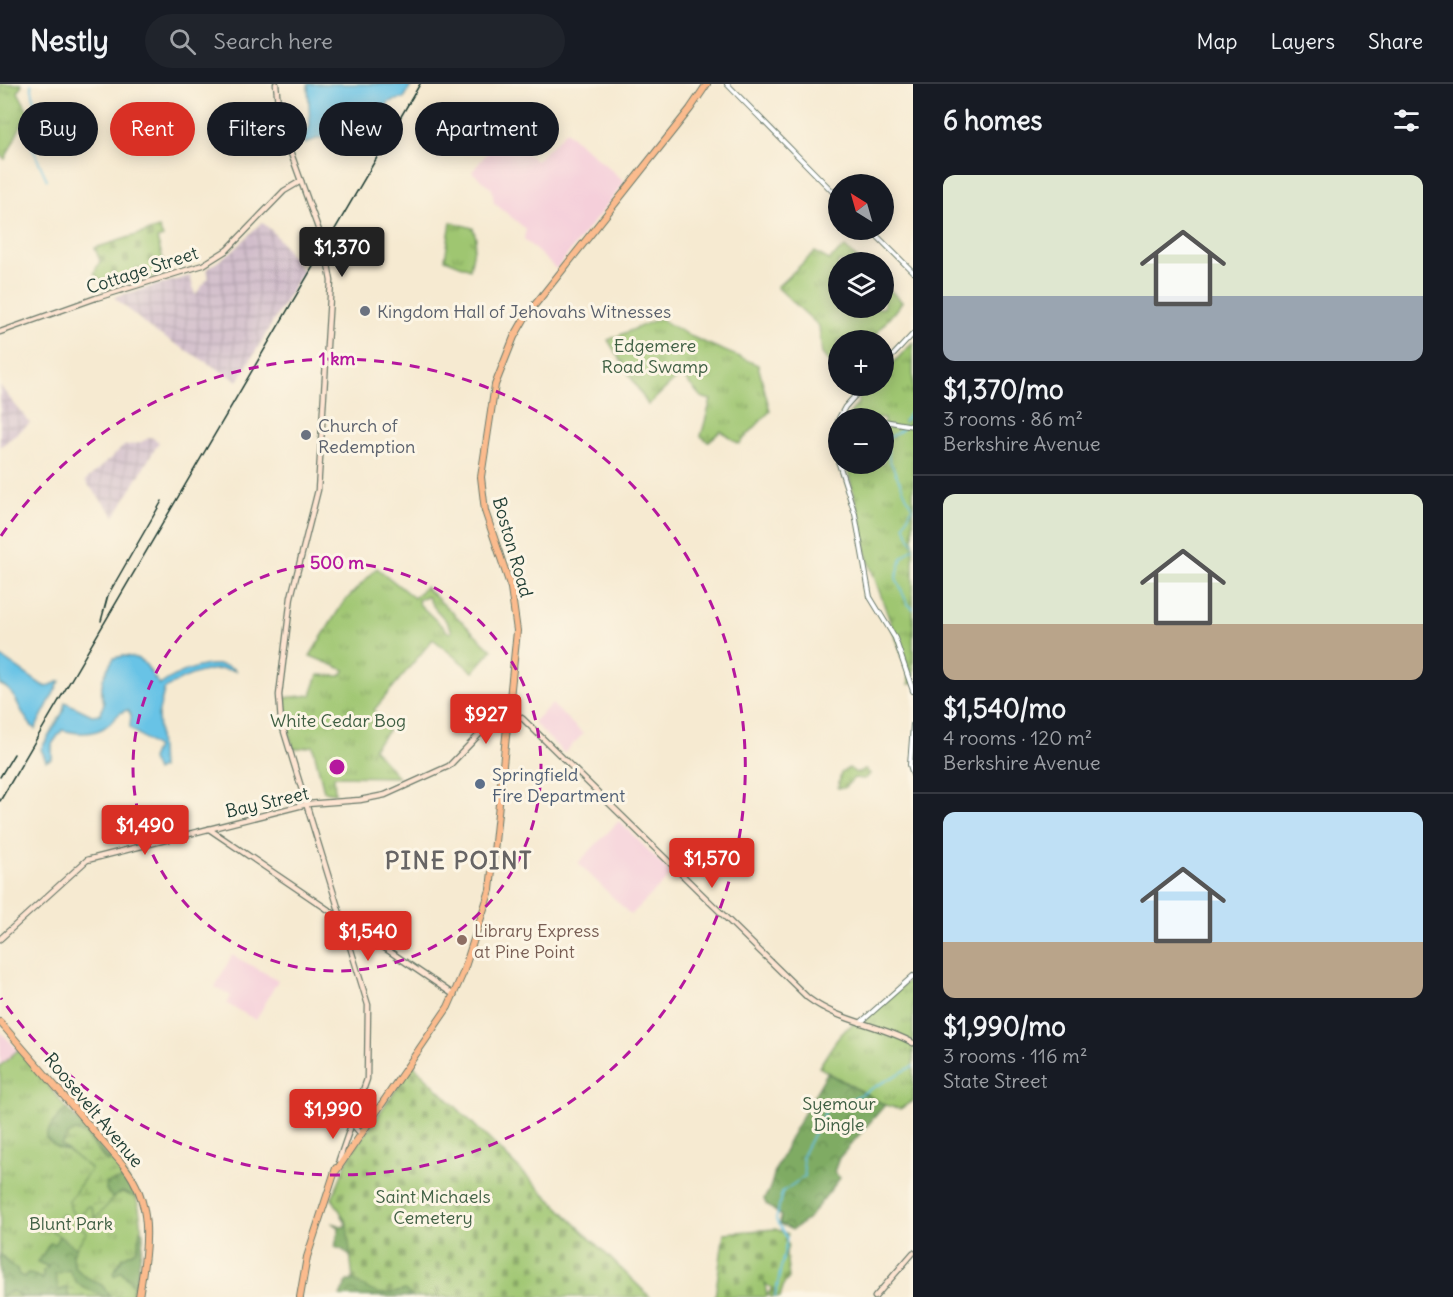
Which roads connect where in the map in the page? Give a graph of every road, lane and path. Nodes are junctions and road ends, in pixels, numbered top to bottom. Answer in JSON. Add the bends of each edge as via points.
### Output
{"nodes":[{"id":1,"x":276,"y":84,"type":"edge"},
{"id":2,"x":707,"y":84,"type":"edge"},
{"id":3,"x":727,"y":84,"type":"edge"},
{"id":4,"x":301,"y":181,"type":"junction"},
{"id":5,"x":828,"y":187,"type":"edge"},
{"id":6,"x":881,"y":240,"type":"edge"},
{"id":7,"x":913,"y":273,"type":"edge"},
{"id":8,"x":0,"y":332,"type":"edge"},
{"id":9,"x":913,"y":334,"type":"edge"},
{"id":10,"x":894,"y":354,"type":"edge"},
{"id":11,"x":856,"y":396,"type":"edge"},
{"id":12,"x":847,"y":408,"type":"edge"},
{"id":13,"x":894,"y":423,"type":"edge"},
{"id":14,"x":913,"y":426,"type":"edge"},
{"id":15,"x":842,"y":474,"type":"edge"},
{"id":16,"x":913,"y":692,"type":"edge"},
{"id":17,"x":509,"y":710,"type":"junction"},
{"id":18,"x":913,"y":725,"type":"edge"},
{"id":19,"x":913,"y":775,"type":"edge"},
{"id":20,"x":307,"y":804,"type":"junction"},
{"id":21,"x":209,"y":829,"type":"junction"},
{"id":22,"x":344,"y":921,"type":"junction"},
{"id":23,"x":0,"y":939,"type":"edge"},
{"id":24,"x":913,"y":976,"type":"edge"},
{"id":25,"x":454,"y":995,"type":"junction"},
{"id":26,"x":0,"y":1022,"type":"edge"},
{"id":27,"x":860,"y":1024,"type":"junction"},
{"id":28,"x":913,"y":1043,"type":"edge"},
{"id":29,"x":359,"y":1104,"type":"junction"},
{"id":30,"x":351,"y":1124,"type":"junction"},
{"id":31,"x":358,"y":1134,"type":"junction"},
{"id":32,"x":339,"y":1160,"type":"junction"},
{"id":33,"x":336,"y":1171,"type":"junction"},
{"id":34,"x":913,"y":1253,"type":"edge"},
{"id":35,"x":139,"y":1297,"type":"edge"},
{"id":36,"x":300,"y":1297,"type":"edge"},
{"id":37,"x":876,"y":1297,"type":"edge"}],
"edges":[{"from":1,"to":4,"type":"main road","via":[[279,120]]},
{"from":2,"to":17,"type":"main road","name":"Boston Road","via":[[523,320],[498,376],[481,485],[516,614]]},
{"from":3,"to":5,"type":"street"},
{"from":4,"to":8,"type":"main road","name":"Cottage Street","via":[[288,187],[210,262]]},
{"from":4,"to":20,"type":"main road","bridge":true,"via":[[326,253],[331,281],[318,490],[291,597],[279,703],[281,722]]},
{"from":6,"to":7,"type":"street"},
{"from":9,"to":10,"type":"street"},
{"from":11,"to":12,"type":"street"},
{"from":13,"to":14,"type":"street"},
{"from":15,"to":16,"type":"street","via":[[855,514],[870,597],[895,638]]},
{"from":17,"to":20,"type":"main road","name":"Bay Street","via":[[495,717],[460,757],[434,775],[374,798]]},
{"from":17,"to":25,"type":"main road","name":"Boston Road","via":[[490,890]]},
{"from":17,"to":27,"type":"main road","via":[[526,722],[808,998],[839,1017]]},
{"from":18,"to":19,"type":"street"},
{"from":20,"to":21,"type":"main road","name":"Bay Street"},
{"from":20,"to":22,"type":"main road"},
{"from":21,"to":22,"type":"main road"},
{"from":21,"to":23,"type":"main road","name":"Bay Street","via":[[87,861]]},
{"from":22,"to":25,"type":"main road"},
{"from":22,"to":29,"type":"main road","via":[[368,1005],[367,1079]]},
{"from":24,"to":27,"type":"street"},
{"from":25,"to":31,"type":"main road","name":"Boston Road"},
{"from":26,"to":35,"type":"main road","name":"Roosevelt Avenue","via":[[137,1185],[148,1228]]},
{"from":27,"to":28,"type":"main road"},
{"from":29,"to":30,"type":"main road"},
{"from":29,"to":31,"type":"main road","via":[[355,1127]]},
{"from":30,"to":31,"type":"main road","via":[[351,1132]]},
{"from":30,"to":32,"type":"main road"},
{"from":31,"to":32,"type":"main road"},
{"from":31,"to":33,"type":"main road"},
{"from":32,"to":33,"type":"main road"},
{"from":33,"to":36,"type":"main road","via":[[307,1257]]},
{"from":34,"to":37,"type":"main road"}]}
